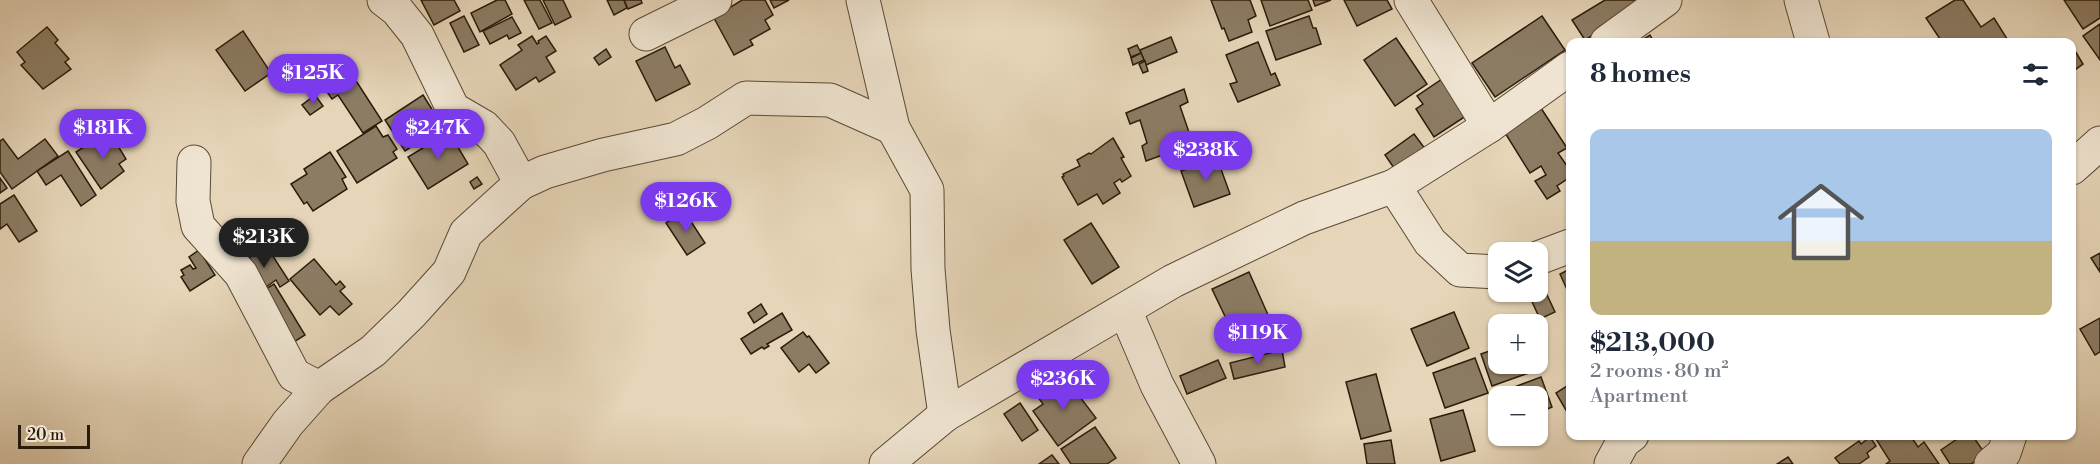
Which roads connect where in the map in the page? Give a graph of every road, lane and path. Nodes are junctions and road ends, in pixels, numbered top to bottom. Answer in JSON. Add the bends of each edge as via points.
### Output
{"nodes":[{"id":1,"x":384,"y":0,"type":"edge"},
{"id":2,"x":715,"y":0,"type":"edge"},
{"id":3,"x":863,"y":0,"type":"edge"},
{"id":4,"x":1411,"y":0,"type":"edge"},
{"id":5,"x":1665,"y":0,"type":"edge"},
{"id":6,"x":1801,"y":0,"type":"edge"},
{"id":7,"x":646,"y":34,"type":"dead end"},
{"id":8,"x":1612,"y":38,"type":"edge"},
{"id":9,"x":1812,"y":38,"type":"edge"},
{"id":10,"x":1566,"y":71,"type":"edge"},
{"id":11,"x":1489,"y":126,"type":"junction"},
{"id":12,"x":893,"y":128,"type":"junction"},
{"id":13,"x":2100,"y":143,"type":"edge"},
{"id":14,"x":194,"y":162,"type":"dead end"},
{"id":15,"x":2076,"y":164,"type":"edge"},
{"id":16,"x":521,"y":183,"type":"junction"},
{"id":17,"x":1394,"y":186,"type":"junction"},
{"id":18,"x":1566,"y":248,"type":"edge"},
{"id":19,"x":1548,"y":254,"type":"edge"},
{"id":20,"x":1488,"y":271,"type":"edge"},
{"id":21,"x":1125,"y":310,"type":"junction"},
{"id":22,"x":319,"y":388,"type":"junction"},
{"id":23,"x":945,"y":415,"type":"junction"},
{"id":24,"x":1626,"y":440,"type":"edge"},
{"id":25,"x":2008,"y":440,"type":"edge"},
{"id":26,"x":259,"y":464,"type":"edge"},
{"id":27,"x":886,"y":464,"type":"edge"},
{"id":28,"x":1199,"y":464,"type":"edge"},
{"id":29,"x":1611,"y":464,"type":"edge"},
{"id":30,"x":1991,"y":464,"type":"edge"}],
"edges":[{"from":1,"to":16,"type":"street","via":[[417,35],[453,109],[484,127],[499,143]]},
{"from":2,"to":7,"type":"street"},
{"from":3,"to":12,"type":"street"},
{"from":4,"to":11,"type":"street"},
{"from":5,"to":8,"type":"street"},
{"from":6,"to":9,"type":"street"},
{"from":10,"to":11,"type":"street"},
{"from":11,"to":17,"type":"street"},
{"from":12,"to":16,"type":"street","via":[[830,99],[746,98],[676,139],[603,155]]},
{"from":12,"to":23,"type":"street","via":[[927,190],[928,268]]},
{"from":13,"to":15,"type":"street"},
{"from":14,"to":22,"type":"street","via":[[193,201],[198,226],[241,274],[294,375]]},
{"from":16,"to":22,"type":"street","via":[[466,233],[448,272],[411,314],[373,351]]},
{"from":17,"to":20,"type":"street","via":[[1430,242],[1460,270]]},
{"from":17,"to":21,"type":"street","via":[[1304,218],[1173,281]]},
{"from":18,"to":19,"type":"street"},
{"from":21,"to":23,"type":"street"},
{"from":21,"to":28,"type":"street","via":[[1157,385]]},
{"from":22,"to":26,"type":"street"},
{"from":23,"to":27,"type":"street"},
{"from":24,"to":29,"type":"street"},
{"from":25,"to":30,"type":"street","via":[[2004,453]]}]}
